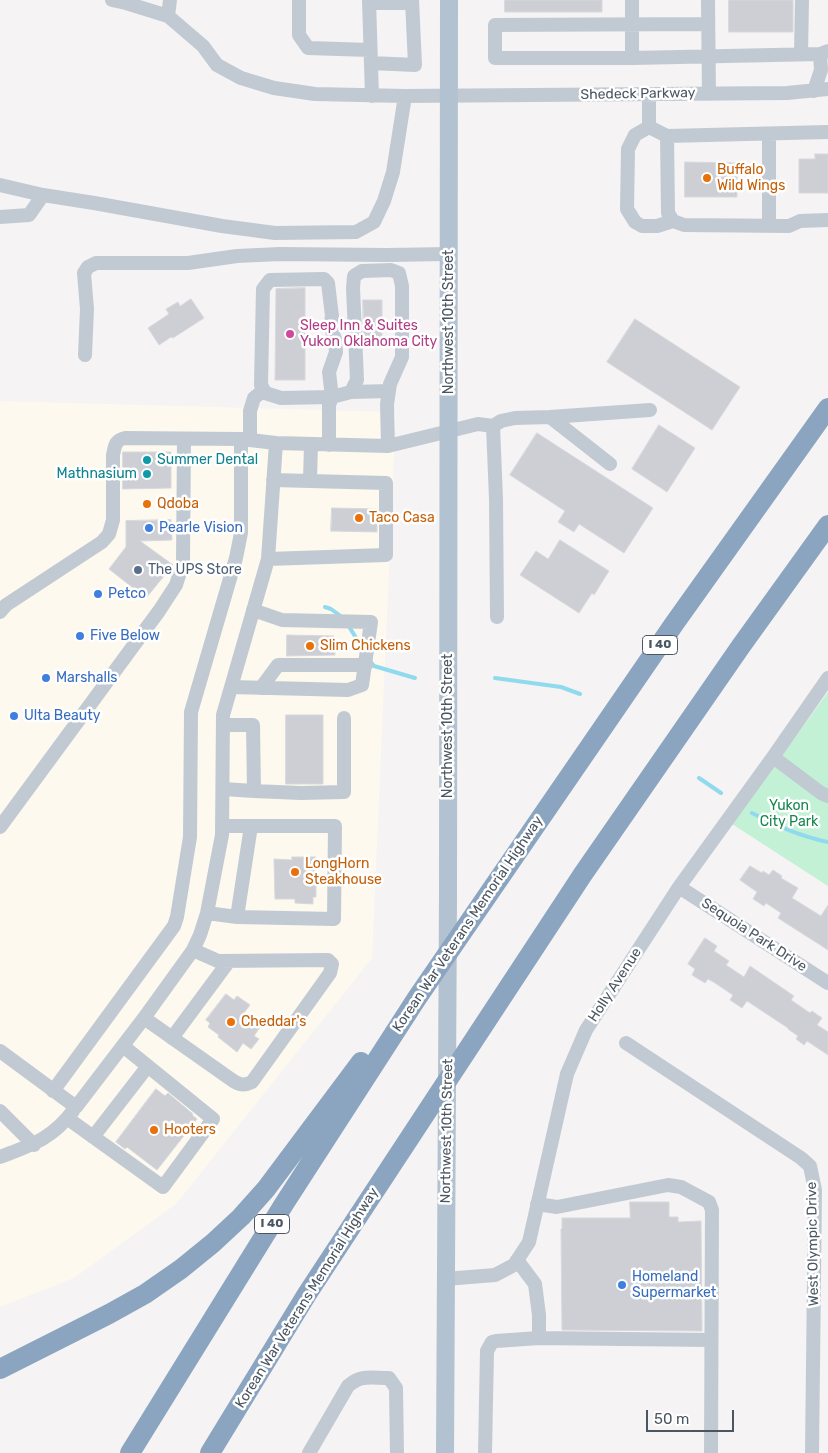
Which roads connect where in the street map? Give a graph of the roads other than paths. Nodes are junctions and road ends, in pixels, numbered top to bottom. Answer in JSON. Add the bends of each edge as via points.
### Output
{"nodes":[{"id":1,"x":112,"y":0,"type":"edge"},
{"id":2,"x":170,"y":0,"type":"edge"},
{"id":3,"x":299,"y":0,"type":"edge"},
{"id":4,"x":449,"y":0,"type":"edge"},
{"id":5,"x":632,"y":0,"type":"edge"},
{"id":6,"x":708,"y":0,"type":"edge"},
{"id":7,"x":802,"y":0,"type":"edge"},
{"id":8,"x":369,"y":2,"type":"edge"},
{"id":9,"x":412,"y":2,"type":"edge"},
{"id":10,"x":168,"y":16,"type":"junction"},
{"id":11,"x":632,"y":24,"type":"junction"},
{"id":12,"x":708,"y":24,"type":"junction"},
{"id":13,"x":824,"y":52,"type":"edge"},
{"id":14,"x":801,"y":54,"type":"junction"},
{"id":15,"x":371,"y":56,"type":"junction"},
{"id":16,"x":708,"y":56,"type":"junction"},
{"id":17,"x":632,"y":58,"type":"junction"},
{"id":18,"x":824,"y":74,"type":"edge"},
{"id":19,"x":821,"y":90,"type":"edge"},
{"id":20,"x":649,"y":94,"type":"junction"},
{"id":21,"x":709,"y":94,"type":"junction"},
{"id":22,"x":372,"y":96,"type":"junction"},
{"id":23,"x":404,"y":96,"type":"junction"},
{"id":24,"x":448,"y":97,"type":"junction"},
{"id":25,"x":649,"y":128,"type":"junction"},
{"id":26,"x":828,"y":132,"type":"edge"},
{"id":27,"x":769,"y":134,"type":"junction"},
{"id":28,"x":667,"y":136,"type":"junction"},
{"id":29,"x":0,"y":185,"type":"edge"},
{"id":30,"x":43,"y":195,"type":"junction"},
{"id":31,"x":0,"y":217,"type":"edge"},
{"id":32,"x":828,"y":220,"type":"edge"},
{"id":33,"x":673,"y":221,"type":"junction"},
{"id":34,"x":769,"y":225,"type":"junction"},
{"id":35,"x":448,"y":254,"type":"junction"},
{"id":36,"x":85,"y":355,"type":"dead end"},
{"id":37,"x":264,"y":390,"type":"junction"},
{"id":38,"x":351,"y":392,"type":"junction"},
{"id":39,"x":389,"y":392,"type":"junction"},
{"id":40,"x":332,"y":397,"type":"junction"},
{"id":41,"x":828,"y":408,"type":"edge"},
{"id":42,"x":650,"y":410,"type":"dead end"},
{"id":43,"x":550,"y":417,"type":"junction"},
{"id":44,"x":493,"y":426,"type":"junction"},
{"id":45,"x":449,"y":432,"type":"junction"},
{"id":46,"x":184,"y":439,"type":"junction"},
{"id":47,"x":246,"y":440,"type":"junction"},
{"id":48,"x":276,"y":443,"type":"junction"},
{"id":49,"x":311,"y":444,"type":"junction"},
{"id":50,"x":330,"y":445,"type":"junction"},
{"id":51,"x":388,"y":446,"type":"junction"},
{"id":52,"x":610,"y":464,"type":"dead end"},
{"id":53,"x":273,"y":480,"type":"junction"},
{"id":54,"x":310,"y":481,"type":"junction"},
{"id":55,"x":828,"y":525,"type":"edge"},
{"id":56,"x":268,"y":559,"type":"junction"},
{"id":57,"x":253,"y":610,"type":"junction"},
{"id":58,"x":0,"y":612,"type":"edge"},
{"id":59,"x":497,"y":617,"type":"dead end"},
{"id":60,"x":366,"y":665,"type":"junction"},
{"id":61,"x":828,"y":678,"type":"edge"},
{"id":62,"x":231,"y":687,"type":"junction"},
{"id":63,"x":262,"y":688,"type":"junction"},
{"id":64,"x":344,"y":718,"type":"dead end"},
{"id":65,"x":223,"y":725,"type":"junction"},
{"id":66,"x":773,"y":757,"type":"junction"},
{"id":67,"x":223,"y":789,"type":"junction"},
{"id":68,"x":254,"y":791,"type":"junction"},
{"id":69,"x":828,"y":796,"type":"edge"},
{"id":70,"x":222,"y":826,"type":"junction"},
{"id":71,"x":251,"y":826,"type":"junction"},
{"id":72,"x":0,"y":827,"type":"edge"},
{"id":73,"x":679,"y":887,"type":"junction"},
{"id":74,"x":207,"y":913,"type":"junction"},
{"id":75,"x":236,"y":917,"type":"junction"},
{"id":76,"x":193,"y":950,"type":"junction"},
{"id":77,"x":228,"y":961,"type":"junction"},
{"id":78,"x":828,"y":983,"type":"edge"},
{"id":79,"x":417,"y":998,"type":"junction"},
{"id":80,"x":144,"y":1018,"type":"junction"},
{"id":81,"x":172,"y":1038,"type":"junction"},
{"id":82,"x":626,"y":1043,"type":"dead end"},
{"id":83,"x":123,"y":1046,"type":"junction"},
{"id":84,"x":0,"y":1051,"type":"edge"},
{"id":85,"x":148,"y":1066,"type":"junction"},
{"id":86,"x":53,"y":1091,"type":"junction"},
{"id":87,"x":76,"y":1107,"type":"junction"},
{"id":88,"x":0,"y":1111,"type":"edge"},
{"id":89,"x":67,"y":1118,"type":"junction"},
{"id":90,"x":93,"y":1137,"type":"junction"},
{"id":91,"x":34,"y":1144,"type":"junction"},
{"id":92,"x":0,"y":1157,"type":"edge"},
{"id":93,"x":821,"y":1190,"type":"edge"},
{"id":94,"x":537,"y":1204,"type":"junction"},
{"id":95,"x":517,"y":1260,"type":"junction"},
{"id":96,"x":445,"y":1279,"type":"junction"},
{"id":97,"x":539,"y":1338,"type":"junction"},
{"id":98,"x":712,"y":1340,"type":"junction"},
{"id":99,"x":0,"y":1369,"type":"edge"},
{"id":100,"x":310,"y":1452,"type":"edge"},
{"id":101,"x":130,"y":1453,"type":"edge"},
{"id":102,"x":210,"y":1453,"type":"edge"},
{"id":103,"x":397,"y":1453,"type":"edge"},
{"id":104,"x":445,"y":1453,"type":"edge"},
{"id":105,"x":485,"y":1453,"type":"edge"},
{"id":106,"x":711,"y":1453,"type":"edge"},
{"id":107,"x":812,"y":1453,"type":"edge"}],
"edges":[{"from":1,"to":10,"type":"street"},
{"from":2,"to":10,"type":"street"},
{"from":3,"to":15,"type":"street","via":[[299,35],[308,48]]},
{"from":4,"to":24,"type":"main road","name":"Northwest 10th Street"},
{"from":5,"to":11,"type":"street"},
{"from":6,"to":12,"type":"street"},
{"from":7,"to":14,"type":"street"},
{"from":8,"to":9,"type":"street"},
{"from":8,"to":15,"type":"street"},
{"from":9,"to":15,"type":"street","via":[[415,65]]},
{"from":10,"to":22,"type":"street","name":"Shedeck Parkway","via":[[203,46],[217,65],[241,78],[274,88],[315,94]]},
{"from":11,"to":12,"type":"street"},
{"from":11,"to":17,"type":"street"},
{"from":11,"to":17,"type":"street","via":[[495,25],[495,58]]},
{"from":12,"to":16,"type":"street"},
{"from":13,"to":14,"type":"street"},
{"from":13,"to":18,"type":"street"},
{"from":14,"to":16,"type":"street"},
{"from":15,"to":22,"type":"street"},
{"from":16,"to":17,"type":"street"},
{"from":16,"to":21,"type":"street"},
{"from":18,"to":19,"type":"street"},
{"from":19,"to":21,"type":"street","name":"Shedeck Parkway"},
{"from":20,"to":21,"type":"street","name":"Shedeck Parkway"},
{"from":20,"to":24,"type":"street","name":"Shedeck Parkway"},
{"from":20,"to":25,"type":"street"},
{"from":22,"to":23,"type":"street","name":"Shedeck Parkway"},
{"from":23,"to":24,"type":"street","name":"Shedeck Parkway"},
{"from":23,"to":30,"type":"street","via":[[393,172],[384,201],[374,222],[356,232],[266,232]]},
{"from":24,"to":35,"type":"main road","name":"Northwest 10th Street"},
{"from":25,"to":28,"type":"street"},
{"from":25,"to":33,"type":"street","via":[[636,135],[628,149],[627,209],[635,222],[642,226]]},
{"from":26,"to":27,"type":"street"},
{"from":27,"to":28,"type":"street"},
{"from":27,"to":34,"type":"street"},
{"from":28,"to":33,"type":"street","via":[[668,213]]},
{"from":29,"to":30,"type":"street"},
{"from":30,"to":31,"type":"street","via":[[29,214]]},
{"from":32,"to":34,"type":"street","via":[[800,221],[789,226]]},
{"from":33,"to":34,"type":"street","via":[[684,224]]},
{"from":35,"to":36,"type":"street","via":[[280,254],[188,262],[96,263],[84,273],[87,309]]},
{"from":35,"to":45,"type":"main road","name":"Northwest 10th Street"},
{"from":37,"to":40,"type":"street","via":[[280,398]]},
{"from":37,"to":40,"type":"street","via":[[263,289],[270,280],[324,279],[328,283],[330,326],[336,352],[329,372]]},
{"from":37,"to":47,"type":"street","via":[[254,398]]},
{"from":38,"to":39,"type":"street"},
{"from":38,"to":39,"type":"street","via":[[357,380],[354,276],[362,271],[391,270],[399,272],[402,286],[402,357]]},
{"from":38,"to":40,"type":"street"},
{"from":39,"to":51,"type":"street"},
{"from":40,"to":50,"type":"street","via":[[329,405]]},
{"from":41,"to":79,"type":"highway","name":"Korean War Veterans Memorial Highway","number":"I 40","via":[[674,624]]},
{"from":42,"to":43,"type":"street"},
{"from":43,"to":44,"type":"street","via":[[515,418]]},
{"from":43,"to":52,"type":"street"},
{"from":44,"to":45,"type":"street","via":[[478,424]]},
{"from":44,"to":59,"type":"street"},
{"from":45,"to":51,"type":"street"},
{"from":45,"to":96,"type":"main road","name":"Northwest 10th Street"},
{"from":46,"to":47,"type":"street"},
{"from":46,"to":58,"type":"street","via":[[119,439],[113,455],[113,520],[109,534]]},
{"from":46,"to":72,"type":"street","via":[[183,563],[176,584]]},
{"from":47,"to":48,"type":"street"},
{"from":47,"to":86,"type":"street","via":[[241,533],[236,558],[191,712],[190,837],[177,917],[174,926]]},
{"from":48,"to":49,"type":"street"},
{"from":48,"to":53,"type":"street"},
{"from":49,"to":50,"type":"street"},
{"from":49,"to":54,"type":"street"},
{"from":50,"to":51,"type":"street"},
{"from":53,"to":54,"type":"street"},
{"from":53,"to":56,"type":"street"},
{"from":54,"to":56,"type":"street","via":[[386,483],[386,555]]},
{"from":55,"to":102,"type":"highway","name":"Korean War Veterans Memorial Highway","via":[[578,882],[313,1286]]},
{"from":56,"to":57,"type":"street"},
{"from":57,"to":60,"type":"street","via":[[282,620],[371,622]]},
{"from":57,"to":62,"type":"street"},
{"from":60,"to":63,"type":"street","via":[[278,665]]},
{"from":60,"to":63,"type":"street","via":[[362,685],[348,690]]},
{"from":61,"to":66,"type":"street","name":"Holly Avenue"},
{"from":62,"to":63,"type":"street"},
{"from":62,"to":65,"type":"street"},
{"from":64,"to":68,"type":"street","via":[[344,792]]},
{"from":65,"to":67,"type":"street"},
{"from":65,"to":68,"type":"street","via":[[253,725]]},
{"from":66,"to":69,"type":"street"},
{"from":66,"to":73,"type":"street","name":"Holly Avenue"},
{"from":67,"to":68,"type":"street"},
{"from":67,"to":70,"type":"street"},
{"from":70,"to":71,"type":"street"},
{"from":70,"to":74,"type":"street"},
{"from":71,"to":75,"type":"street"},
{"from":71,"to":75,"type":"street","via":[[335,826],[334,919]]},
{"from":73,"to":78,"type":"street","name":"Sequoia Park Drive"},
{"from":73,"to":94,"type":"street","name":"Holly Avenue","via":[[586,1030],[567,1074]]},
{"from":74,"to":75,"type":"street"},
{"from":74,"to":76,"type":"street"},
{"from":76,"to":77,"type":"street","via":[[218,961]]},
{"from":76,"to":80,"type":"street"},
{"from":77,"to":81,"type":"street"},
{"from":77,"to":81,"type":"street","via":[[328,960],[332,964],[330,973],[252,1082],[246,1085],[239,1085]]},
{"from":79,"to":99,"type":"highway","via":[[374,1045],[266,1189],[213,1243],[145,1294]]},
{"from":79,"to":101,"type":"highway","name":"Korean War Veterans Memorial Highway","number":"I 40","via":[[284,1204]]},
{"from":80,"to":81,"type":"street"},
{"from":80,"to":83,"type":"street"},
{"from":82,"to":93,"type":"street","name":"West Olympic Drive","via":[[801,1158],[810,1166]]},
{"from":83,"to":85,"type":"street"},
{"from":83,"to":87,"type":"street"},
{"from":84,"to":86,"type":"street"},
{"from":85,"to":90,"type":"street"},
{"from":85,"to":90,"type":"street","via":[[213,1120],[163,1187]]},
{"from":86,"to":87,"type":"street"},
{"from":87,"to":89,"type":"street"},
{"from":88,"to":91,"type":"street"},
{"from":89,"to":90,"type":"street"},
{"from":89,"to":91,"type":"street"},
{"from":91,"to":92,"type":"street"},
{"from":93,"to":107,"type":"street","name":"West Olympic Drive"},
{"from":94,"to":95,"type":"street","name":"Holly Avenue","via":[[529,1242]]},
{"from":94,"to":98,"type":"street","via":[[557,1207],[668,1185],[681,1187],[708,1202],[712,1210]]},
{"from":95,"to":96,"type":"street","name":"Holly Avenue","via":[[495,1275]]},
{"from":95,"to":97,"type":"street","via":[[535,1284]]},
{"from":96,"to":104,"type":"main road","name":"Northwest 10th Street"},
{"from":97,"to":98,"type":"street"},
{"from":97,"to":105,"type":"street","via":[[496,1341],[487,1351]]},
{"from":98,"to":106,"type":"street"},
{"from":100,"to":103,"type":"street","via":[[348,1386],[364,1377],[388,1378],[396,1388]]}]}
